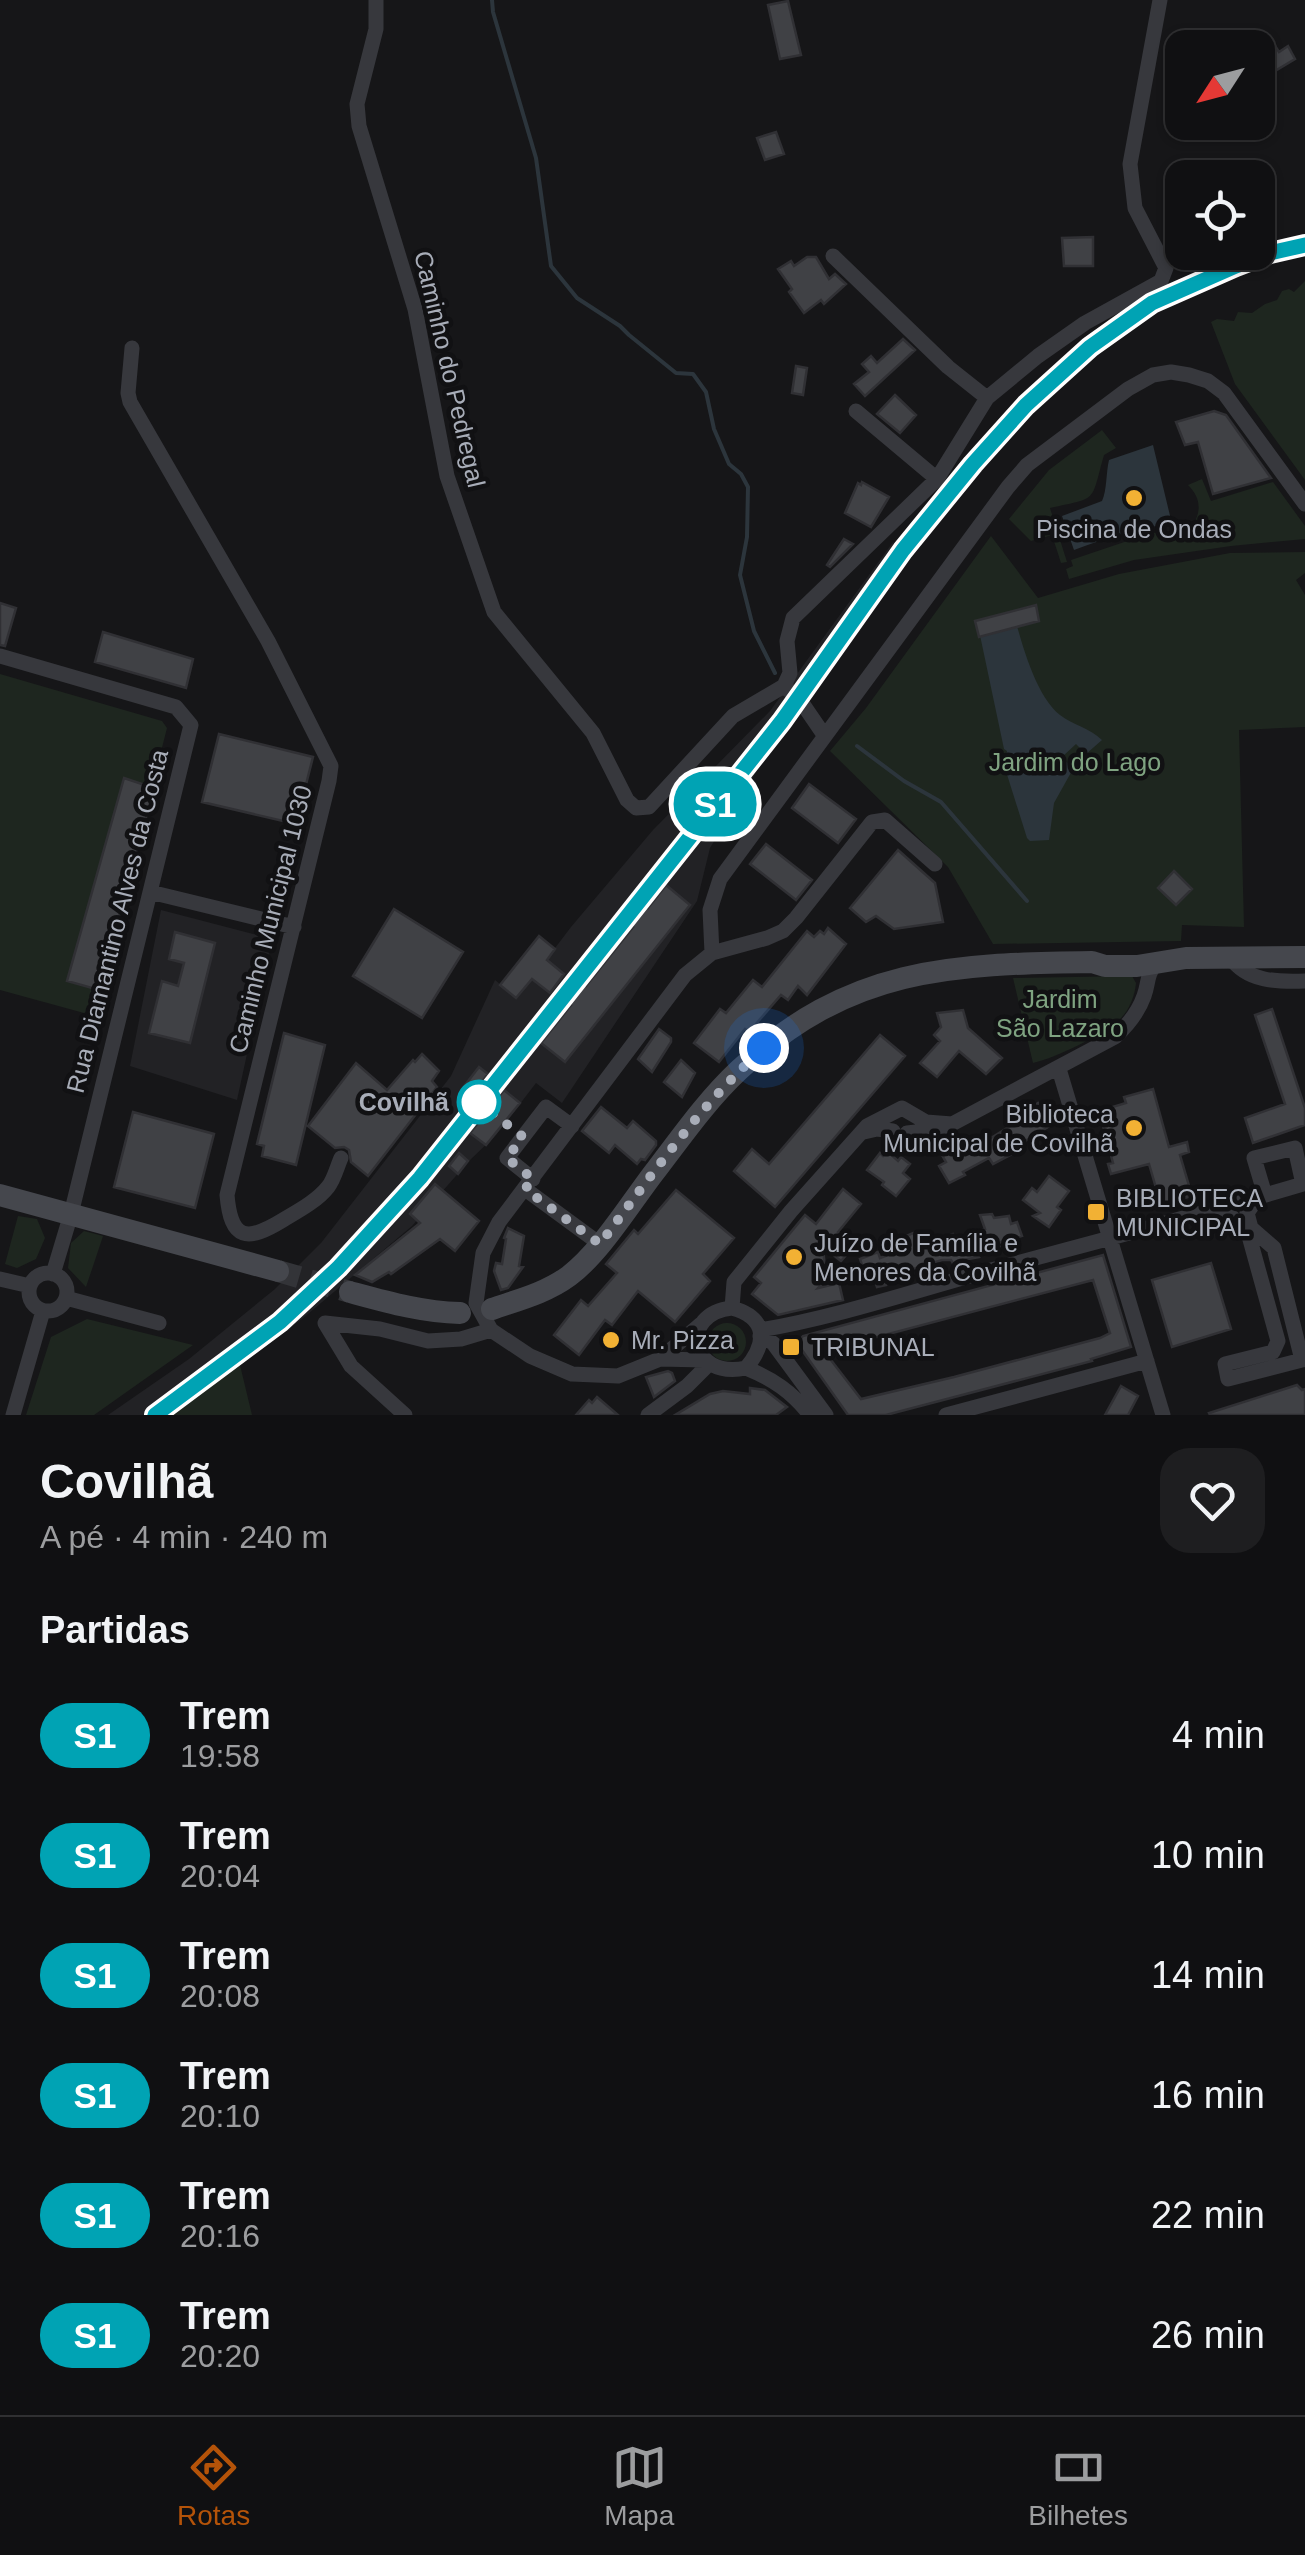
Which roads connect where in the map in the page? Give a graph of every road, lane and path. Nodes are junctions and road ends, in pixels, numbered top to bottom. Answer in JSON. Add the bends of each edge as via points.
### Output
{"nodes":[{"id":1,"x":376,"y":0,"type":"edge"},
{"id":2,"x":1160,"y":0,"type":"edge"},
{"id":3,"x":834,"y":256,"type":"dead end"},
{"id":4,"x":132,"y":348,"type":"dead end"},
{"id":5,"x":987,"y":398,"type":"junction"},
{"id":6,"x":856,"y":410,"type":"dead end"},
{"id":7,"x":936,"y":478,"type":"junction"},
{"id":8,"x":1305,"y":504,"type":"edge"},
{"id":9,"x":0,"y":656,"type":"edge"},
{"id":10,"x":784,"y":686,"type":"junction"},
{"id":11,"x":800,"y":700,"type":"junction"},
{"id":12,"x":839,"y":714,"type":"junction"},
{"id":13,"x":824,"y":735,"type":"junction"},
{"id":14,"x":935,"y":864,"type":"dead end"},
{"id":15,"x":150,"y":892,"type":"junction"},
{"id":16,"x":294,"y":927,"type":"junction"},
{"id":17,"x":712,"y":953,"type":"junction"},
{"id":18,"x":1305,"y":956,"type":"edge"},
{"id":19,"x":1230,"y":957,"type":"junction"},
{"id":20,"x":1100,"y":963,"type":"junction"},
{"id":21,"x":1162,"y":963,"type":"junction"},
{"id":22,"x":1305,"y":981,"type":"edge"},
{"id":23,"x":1147,"y":989,"type":"junction"},
{"id":24,"x":1059,"y":1069,"type":"junction"},
{"id":25,"x":894,"y":1110,"type":"junction"},
{"id":26,"x":912,"y":1114,"type":"junction"},
{"id":27,"x":952,"y":1124,"type":"junction"},
{"id":28,"x":572,"y":1126,"type":"junction"},
{"id":29,"x":900,"y":1132,"type":"junction"},
{"id":30,"x":856,"y":1136,"type":"junction"},
{"id":31,"x":341,"y":1158,"type":"dead end"},
{"id":32,"x":529,"y":1184,"type":"junction"},
{"id":33,"x":0,"y":1195,"type":"edge"},
{"id":34,"x":1218,"y":1208,"type":"junction"},
{"id":35,"x":71,"y":1214,"type":"junction"},
{"id":36,"x":1111,"y":1239,"type":"junction"},
{"id":37,"x":600,"y":1244,"type":"junction"},
{"id":38,"x":278,"y":1271,"type":"tunnel mouth"},
{"id":39,"x":53,"y":1274,"type":"junction"},
{"id":40,"x":0,"y":1279,"type":"edge"},
{"id":41,"x":30,"y":1286,"type":"junction"},
{"id":42,"x":350,"y":1292,"type":"tunnel mouth"},
{"id":43,"x":66,"y":1298,"type":"junction"},
{"id":44,"x":732,"y":1308,"type":"junction"},
{"id":45,"x":43,"y":1310,"type":"junction"},
{"id":46,"x":460,"y":1314,"type":"dead end"},
{"id":47,"x":491,"y":1319,"type":"junction"},
{"id":48,"x":159,"y":1322,"type":"dead end"},
{"id":49,"x":701,"y":1324,"type":"junction"},
{"id":50,"x":760,"y":1333,"type":"junction"},
{"id":51,"x":660,"y":1360,"type":"junction"},
{"id":52,"x":1147,"y":1361,"type":"junction"},
{"id":53,"x":707,"y":1362,"type":"junction"},
{"id":54,"x":746,"y":1368,"type":"junction"},
{"id":55,"x":726,"y":1371,"type":"junction"},
{"id":56,"x":687,"y":1386,"type":"junction"},
{"id":57,"x":13,"y":1415,"type":"edge"},
{"id":58,"x":405,"y":1415,"type":"edge"},
{"id":59,"x":648,"y":1415,"type":"edge"},
{"id":60,"x":810,"y":1415,"type":"edge"},
{"id":61,"x":826,"y":1415,"type":"edge"},
{"id":62,"x":946,"y":1415,"type":"edge"},
{"id":63,"x":1163,"y":1415,"type":"edge"}],
"edges":[{"from":1,"to":10,"type":"street","name":"Caminho do Pedregal","via":[[359,126],[415,309],[447,476],[494,612],[593,733],[636,808],[649,807],[733,716]]},
{"from":2,"to":5,"type":"street","via":[[1130,164],[1135,208],[1166,268],[1160,281],[1070,334]]},
{"from":3,"to":5,"type":"street"},
{"from":4,"to":16,"type":"street","name":"Caminho Municipal 1030","via":[[130,402],[268,642],[330,766]]},
{"from":5,"to":7,"type":"street"},
{"from":6,"to":7,"type":"street"},
{"from":7,"to":10,"type":"street","via":[[793,618]]},
{"from":8,"to":12,"type":"street","via":[[1224,392],[1189,374],[1154,375],[1028,465]]},
{"from":9,"to":15,"type":"street","name":"Rua Diamantino Alves da Costa","via":[[176,706],[186,718],[190,725]]},
{"from":10,"to":11,"type":"street"},
{"from":11,"to":12,"type":"street"},
{"from":11,"to":13,"type":"street"},
{"from":12,"to":13,"type":"street"},
{"from":13,"to":17,"type":"street","via":[[720,879],[710,910]]},
{"from":14,"to":17,"type":"street","via":[[885,820],[872,822],[784,931]]},
{"from":15,"to":16,"type":"street"},
{"from":15,"to":35,"type":"street","name":"Rua Diamantino Alves da Costa"},
{"from":16,"to":31,"type":"street","name":"Caminho Municipal 1030","via":[[227,1195],[236,1228],[261,1234],[300,1210],[330,1186]]},
{"from":17,"to":28,"type":"street","via":[[685,975]]},
{"from":18,"to":19,"type":"main road"},
{"from":19,"to":21,"type":"main road"},
{"from":19,"to":22,"type":"street","via":[[1250,975]]},
{"from":20,"to":21,"type":"main road"},
{"from":20,"to":21,"type":"main road","via":[[1178,952]]},
{"from":20,"to":37,"type":"main road","via":[[935,970],[819,1010],[764,1048],[718,1092]]},
{"from":21,"to":23,"type":"street"},
{"from":21,"to":23,"type":"street","via":[[1143,974]]},
{"from":23,"to":24,"type":"street","via":[[1128,1025]]},
{"from":24,"to":27,"type":"street"},
{"from":24,"to":36,"type":"street"},
{"from":25,"to":26,"type":"street"},
{"from":25,"to":29,"type":"street","via":[[888,1120]]},
{"from":25,"to":30,"type":"street"},
{"from":26,"to":27,"type":"street"},
{"from":26,"to":29,"type":"street","via":[[914,1123]]},
{"from":27,"to":29,"type":"street"},
{"from":28,"to":32,"type":"street"},
{"from":28,"to":32,"type":"street","via":[[546,1106],[507,1158]]},
{"from":29,"to":30,"type":"street"},
{"from":30,"to":44,"type":"street","via":[[734,1282]]},
{"from":32,"to":37,"type":"street"},
{"from":32,"to":47,"type":"street","via":[[483,1253],[476,1303]]},
{"from":33,"to":35,"type":"main road"},
{"from":34,"to":34,"type":"street","via":[[1262,1196],[1246,1213],[1251,1228],[1274,1248],[1302,1360],[1228,1379],[1225,1364],[1273,1352],[1278,1341],[1249,1236]]},
{"from":34,"to":36,"type":"street"},
{"from":35,"to":38,"type":"main road"},
{"from":35,"to":39,"type":"street","name":"Rua Diamantino Alves da Costa"},
{"from":36,"to":50,"type":"street"},
{"from":36,"to":52,"type":"street"},
{"from":37,"to":47,"type":"main road","via":[[569,1276]]},
{"from":39,"to":41,"type":"street"},
{"from":39,"to":43,"type":"street","via":[[66,1286]]},
{"from":40,"to":41,"type":"street"},
{"from":41,"to":45,"type":"street","via":[[33,1304]]},
{"from":42,"to":46,"type":"main road"},
{"from":43,"to":45,"type":"street","via":[[54,1310]]},
{"from":43,"to":48,"type":"street"},
{"from":44,"to":49,"type":"street","via":[[709,1314]]},
{"from":44,"to":50,"type":"street","via":[[754,1319]]},
{"from":45,"to":57,"type":"street"},
{"from":47,"to":51,"type":"street","via":[[530,1356],[572,1374],[618,1376]]},
{"from":47,"to":58,"type":"street","via":[[461,1339],[428,1340],[326,1323],[351,1366]]},
{"from":49,"to":51,"type":"street"},
{"from":49,"to":53,"type":"street","via":[[698,1348]]},
{"from":50,"to":54,"type":"street","via":[[757,1355]]},
{"from":50,"to":61,"type":"street"},
{"from":51,"to":53,"type":"street"},
{"from":52,"to":62,"type":"street"},
{"from":52,"to":63,"type":"street"},
{"from":53,"to":55,"type":"street"},
{"from":53,"to":56,"type":"street"},
{"from":54,"to":55,"type":"street"},
{"from":54,"to":60,"type":"street","via":[[776,1382]]},
{"from":55,"to":56,"type":"street"},
{"from":56,"to":59,"type":"street"}]}
